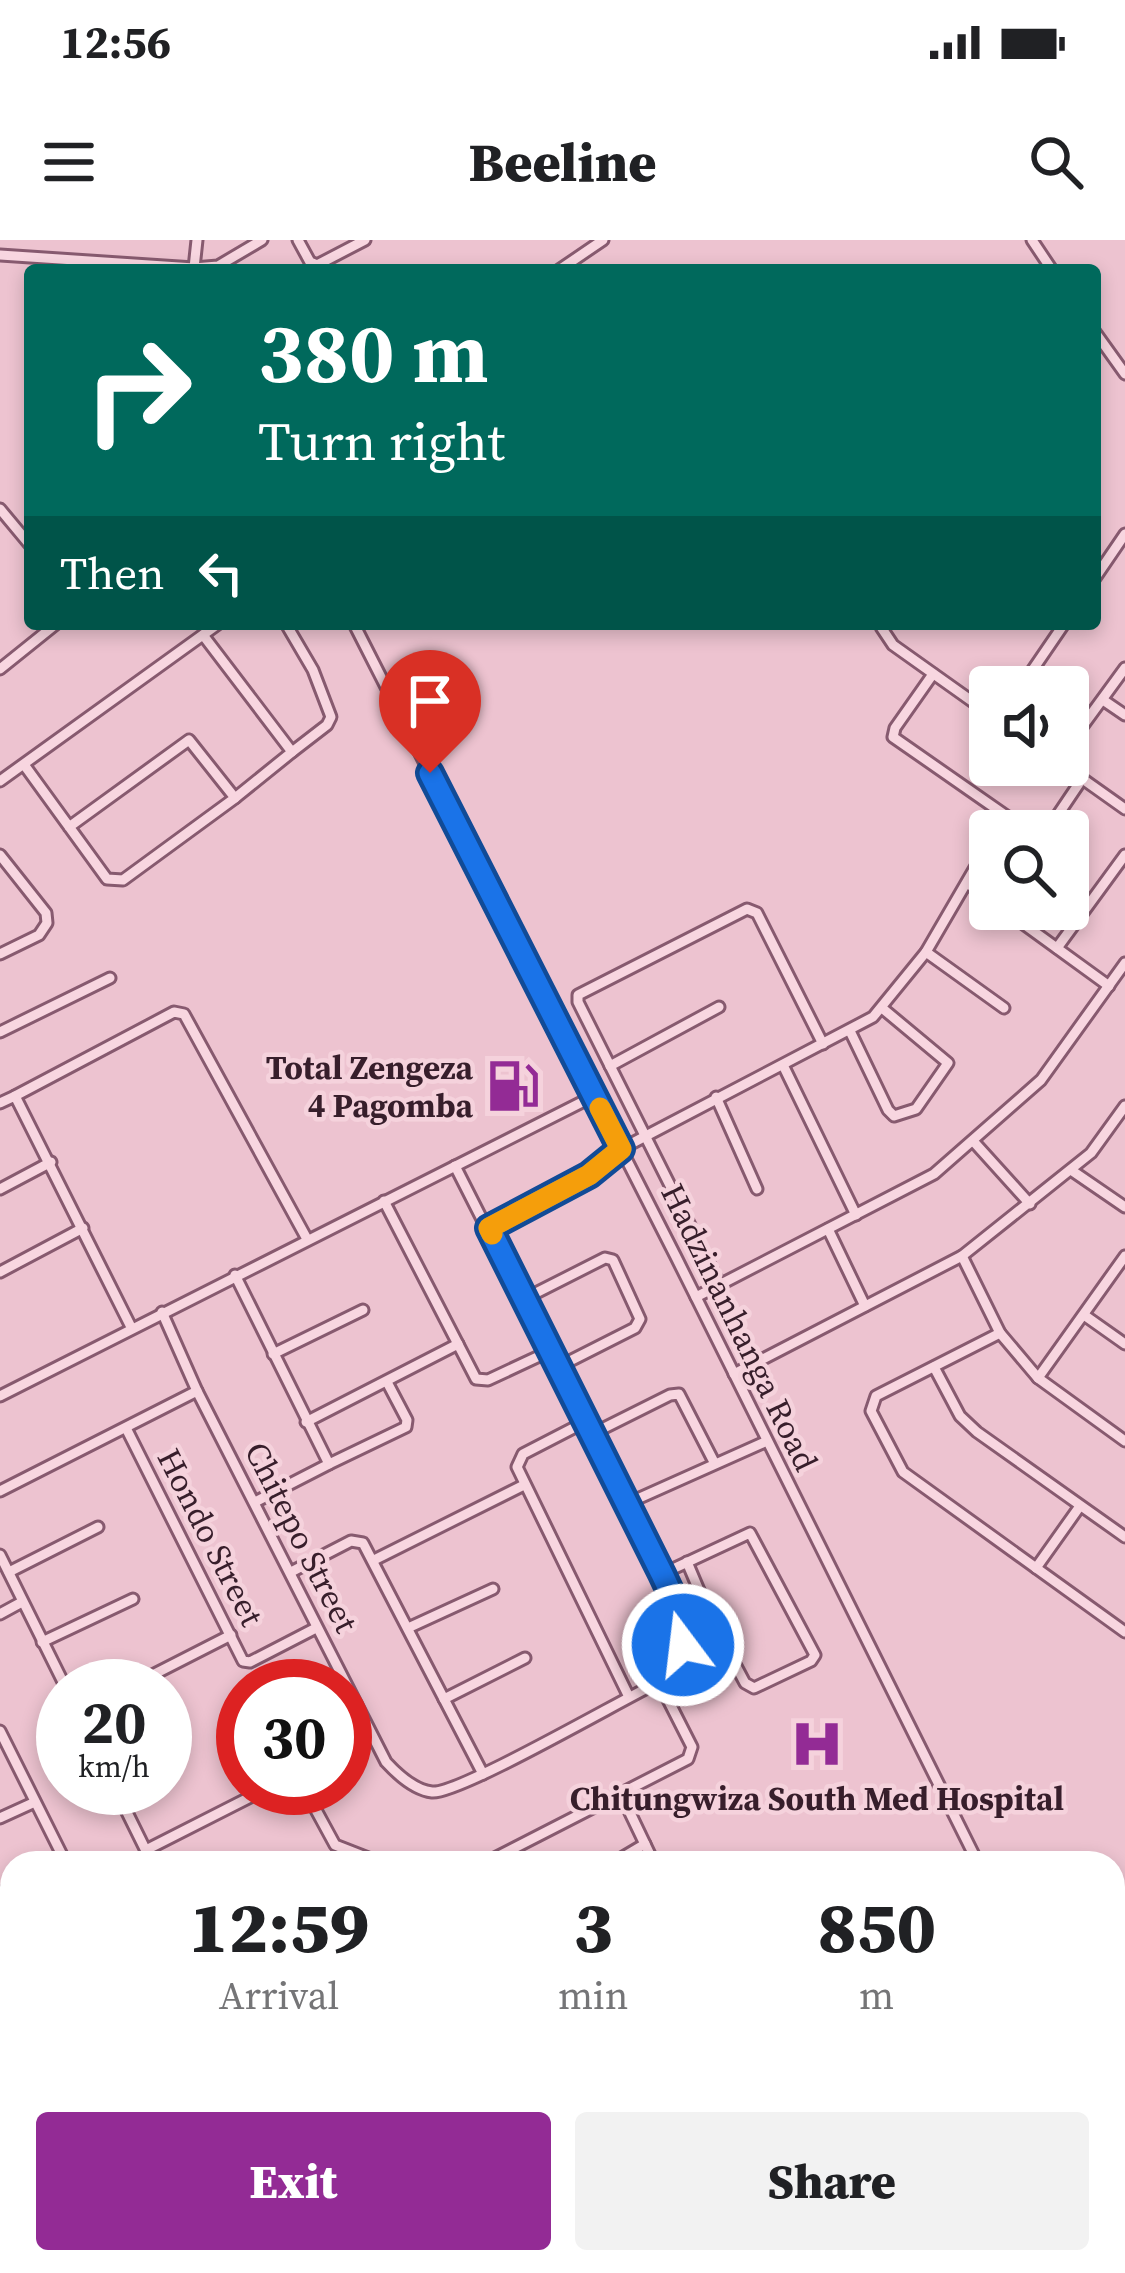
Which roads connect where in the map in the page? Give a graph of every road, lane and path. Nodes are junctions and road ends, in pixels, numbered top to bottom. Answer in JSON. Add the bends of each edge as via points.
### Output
{"nodes":[{"id":1,"x":262,"y":240,"type":"edge"},
{"id":2,"x":365,"y":240,"type":"edge"},
{"id":3,"x":603,"y":240,"type":"edge"},
{"id":4,"x":0,"y":255,"type":"edge"},
{"id":5,"x":134,"y":264,"type":"edge"},
{"id":6,"x":221,"y":264,"type":"edge"},
{"id":7,"x":321,"y":264,"type":"edge"},
{"id":8,"x":568,"y":264,"type":"edge"},
{"id":9,"x":1101,"y":340,"type":"edge"},
{"id":10,"x":1125,"y":374,"type":"edge"},
{"id":11,"x":0,"y":509,"type":"edge"},
{"id":12,"x":1125,"y":534,"type":"edge"},
{"id":13,"x":24,"y":538,"type":"edge"},
{"id":14,"x":1101,"y":569,"type":"edge"},
{"id":15,"x":49,"y":630,"type":"edge"},
{"id":16,"x":210,"y":630,"type":"edge"},
{"id":17,"x":290,"y":630,"type":"edge"},
{"id":18,"x":357,"y":630,"type":"edge"},
{"id":19,"x":882,"y":630,"type":"edge"},
{"id":20,"x":1060,"y":630,"type":"edge"},
{"id":21,"x":203,"y":635,"type":"junction"},
{"id":22,"x":1035,"y":666,"type":"edge"},
{"id":23,"x":1125,"y":668,"type":"edge"},
{"id":24,"x":0,"y":669,"type":"edge"},
{"id":25,"x":933,"y":674,"type":"junction"},
{"id":26,"x":969,"y":699,"type":"edge"},
{"id":27,"x":1103,"y":700,"type":"junction"},
{"id":28,"x":1125,"y":715,"type":"edge"},
{"id":29,"x":1089,"y":718,"type":"edge"},
{"id":30,"x":292,"y":752,"type":"junction"},
{"id":31,"x":25,"y":766,"type":"junction"},
{"id":32,"x":0,"y":781,"type":"edge"},
{"id":33,"x":1089,"y":784,"type":"edge"},
{"id":34,"x":235,"y":798,"type":"junction"},
{"id":35,"x":1125,"y":809,"type":"edge"},
{"id":36,"x":996,"y":810,"type":"edge"},
{"id":37,"x":69,"y":826,"type":"junction"},
{"id":38,"x":0,"y":855,"type":"edge"},
{"id":39,"x":1125,"y":855,"type":"edge"},
{"id":40,"x":969,"y":879,"type":"edge"},
{"id":41,"x":967,"y":883,"type":"joint"},
{"id":42,"x":1032,"y":930,"type":"edge"},
{"id":43,"x":1057,"y":948,"type":"junction"},
{"id":44,"x":926,"y":952,"type":"junction"},
{"id":45,"x":0,"y":953,"type":"edge"},
{"id":46,"x":1125,"y":964,"type":"edge"},
{"id":47,"x":110,"y":978,"type":"dead end"},
{"id":48,"x":1109,"y":986,"type":"junction"},
{"id":49,"x":719,"y":1006,"type":"dead end"},
{"id":50,"x":1004,"y":1008,"type":"dead end"},
{"id":51,"x":882,"y":1009,"type":"junction"},
{"id":52,"x":850,"y":1031,"type":"junction"},
{"id":53,"x":0,"y":1032,"type":"edge"},
{"id":54,"x":824,"y":1044,"type":"junction"},
{"id":55,"x":783,"y":1065,"type":"junction"},
{"id":56,"x":610,"y":1066,"type":"junction"},
{"id":57,"x":15,"y":1096,"type":"junction"},
{"id":58,"x":593,"y":1096,"type":"junction"},
{"id":59,"x":716,"y":1097,"type":"junction"},
{"id":60,"x":0,"y":1103,"type":"edge"},
{"id":61,"x":1125,"y":1106,"type":"edge"},
{"id":62,"x":646,"y":1136,"type":"junction"},
{"id":63,"x":974,"y":1142,"type":"junction"},
{"id":64,"x":621,"y":1149,"type":"junction"},
{"id":65,"x":51,"y":1162,"type":"junction"},
{"id":66,"x":455,"y":1166,"type":"junction"},
{"id":67,"x":1071,"y":1170,"type":"junction"},
{"id":68,"x":0,"y":1189,"type":"edge"},
{"id":69,"x":757,"y":1189,"type":"dead end"},
{"id":70,"x":384,"y":1201,"type":"junction"},
{"id":71,"x":1030,"y":1204,"type":"junction"},
{"id":72,"x":1125,"y":1207,"type":"edge"},
{"id":73,"x":856,"y":1215,"type":"junction"},
{"id":74,"x":82,"y":1228,"type":"junction"},
{"id":75,"x":489,"y":1228,"type":"junction"},
{"id":76,"x":828,"y":1229,"type":"junction"},
{"id":77,"x":307,"y":1239,"type":"junction"},
{"id":78,"x":962,"y":1256,"type":"junction"},
{"id":79,"x":1125,"y":1256,"type":"edge"},
{"id":80,"x":0,"y":1272,"type":"edge"},
{"id":81,"x":235,"y":1275,"type":"junction"},
{"id":82,"x":720,"y":1285,"type":"junction"},
{"id":83,"x":696,"y":1297,"type":"junction"},
{"id":84,"x":526,"y":1298,"type":"junction"},
{"id":85,"x":865,"y":1306,"type":"junction"},
{"id":86,"x":364,"y":1310,"type":"dead end"},
{"id":87,"x":162,"y":1312,"type":"junction"},
{"id":88,"x":1084,"y":1315,"type":"junction"},
{"id":89,"x":131,"y":1328,"type":"junction"},
{"id":90,"x":1000,"y":1333,"type":"junction"},
{"id":91,"x":458,"y":1344,"type":"junction"},
{"id":92,"x":1125,"y":1344,"type":"edge"},
{"id":93,"x":550,"y":1351,"type":"junction"},
{"id":94,"x":273,"y":1354,"type":"junction"},
{"id":95,"x":558,"y":1367,"type":"junction"},
{"id":96,"x":934,"y":1367,"type":"junction"},
{"id":97,"x":734,"y":1374,"type":"junction"},
{"id":98,"x":1037,"y":1378,"type":"junction"},
{"id":99,"x":387,"y":1382,"type":"junction"},
{"id":100,"x":197,"y":1390,"type":"junction"},
{"id":101,"x":0,"y":1396,"type":"edge"},
{"id":102,"x":306,"y":1422,"type":"junction"},
{"id":103,"x":585,"y":1422,"type":"junction"},
{"id":104,"x":126,"y":1428,"type":"junction"},
{"id":105,"x":592,"y":1434,"type":"junction"},
{"id":106,"x":767,"y":1441,"type":"junction"},
{"id":107,"x":1125,"y":1441,"type":"edge"},
{"id":108,"x":714,"y":1462,"type":"junction"},
{"id":109,"x":329,"y":1464,"type":"junction"},
{"id":110,"x":524,"y":1485,"type":"junction"},
{"id":111,"x":0,"y":1491,"type":"edge"},
{"id":112,"x":255,"y":1502,"type":"junction"},
{"id":113,"x":626,"y":1504,"type":"junction"},
{"id":114,"x":1080,"y":1506,"type":"junction"},
{"id":115,"x":98,"y":1527,"type":"dead end"},
{"id":116,"x":1125,"y":1537,"type":"edge"},
{"id":117,"x":0,"y":1555,"type":"edge"},
{"id":118,"x":374,"y":1560,"type":"junction"},
{"id":119,"x":687,"y":1562,"type":"junction"},
{"id":120,"x":1036,"y":1568,"type":"junction"},
{"id":121,"x":9,"y":1572,"type":"junction"},
{"id":122,"x":290,"y":1572,"type":"junction"},
{"id":123,"x":662,"y":1574,"type":"junction"},
{"id":124,"x":493,"y":1589,"type":"dead end"},
{"id":125,"x":133,"y":1599,"type":"dead end"},
{"id":126,"x":22,"y":1602,"type":"junction"},
{"id":127,"x":0,"y":1614,"type":"edge"},
{"id":128,"x":712,"y":1621,"type":"junction"},
{"id":129,"x":316,"y":1628,"type":"junction"},
{"id":130,"x":408,"y":1628,"type":"junction"},
{"id":131,"x":684,"y":1628,"type":"junction"},
{"id":132,"x":1125,"y":1632,"type":"edge"},
{"id":133,"x":231,"y":1635,"type":"junction"},
{"id":134,"x":42,"y":1642,"type":"junction"},
{"id":135,"x":525,"y":1658,"type":"dead end"},
{"id":136,"x":50,"y":1659,"type":"edge"},
{"id":137,"x":183,"y":1659,"type":"edge"},
{"id":138,"x":330,"y":1659,"type":"edge"},
{"id":139,"x":658,"y":1682,"type":"junction"},
{"id":140,"x":629,"y":1696,"type":"junction"},
{"id":141,"x":444,"y":1699,"type":"junction"},
{"id":142,"x":0,"y":1731,"type":"edge"},
{"id":143,"x":372,"y":1739,"type":"edge"},
{"id":144,"x":483,"y":1774,"type":"junction"},
{"id":145,"x":621,"y":1794,"type":"junction"},
{"id":146,"x":35,"y":1802,"type":"junction"},
{"id":147,"x":216,"y":1814,"type":"edge"},
{"id":148,"x":128,"y":1815,"type":"edge"},
{"id":149,"x":319,"y":1815,"type":"edge"},
{"id":150,"x":0,"y":1819,"type":"edge"},
{"id":151,"x":645,"y":1844,"type":"junction"},
{"id":152,"x":146,"y":1850,"type":"joint"},
{"id":153,"x":60,"y":1851,"type":"edge"},
{"id":154,"x":350,"y":1851,"type":"edge"},
{"id":155,"x":509,"y":1851,"type":"edge"},
{"id":156,"x":633,"y":1851,"type":"edge"},
{"id":157,"x":649,"y":1851,"type":"edge"},
{"id":158,"x":972,"y":1851,"type":"edge"}],
"edges":[{"from":1,"to":6,"type":"street"},
{"from":2,"to":7,"type":"street"},
{"from":3,"to":8,"type":"street"},
{"from":4,"to":5,"type":"street"},
{"from":9,"to":10,"type":"street"},
{"from":11,"to":13,"type":"street"},
{"from":12,"to":14,"type":"street"},
{"from":15,"to":24,"type":"street"},
{"from":16,"to":21,"type":"street"},
{"from":17,"to":30,"type":"street","via":[[332,717]]},
{"from":18,"to":58,"type":"street","name":"Hadzinanhanga Road"},
{"from":19,"to":25,"type":"street"},
{"from":20,"to":22,"type":"street"},
{"from":21,"to":30,"type":"street"},
{"from":21,"to":31,"type":"street"},
{"from":23,"to":27,"type":"street"},
{"from":25,"to":26,"type":"street"},
{"from":25,"to":36,"type":"street","via":[[893,737]]},
{"from":27,"to":28,"type":"street"},
{"from":27,"to":29,"type":"street"},
{"from":30,"to":34,"type":"street"},
{"from":31,"to":32,"type":"street"},
{"from":31,"to":37,"type":"street"},
{"from":33,"to":35,"type":"street"},
{"from":34,"to":37,"type":"street","via":[[123,880],[107,879]]},
{"from":34,"to":37,"type":"street","via":[[189,740]]},
{"from":38,"to":45,"type":"street","via":[[47,923]]},
{"from":39,"to":43,"type":"street"},
{"from":40,"to":41,"type":"street"},
{"from":41,"to":44,"type":"street"},
{"from":42,"to":43,"type":"street"},
{"from":43,"to":48,"type":"street"},
{"from":44,"to":50,"type":"street"},
{"from":44,"to":51,"type":"street"},
{"from":46,"to":48,"type":"street"},
{"from":47,"to":53,"type":"street"},
{"from":48,"to":63,"type":"street","via":[[1040,1080]]},
{"from":49,"to":56,"type":"street"},
{"from":51,"to":52,"type":"street"},
{"from":51,"to":52,"type":"street","via":[[948,1063],[916,1109],[894,1116],[888,1109]]},
{"from":52,"to":54,"type":"street"},
{"from":54,"to":55,"type":"street"},
{"from":54,"to":56,"type":"street","via":[[757,913],[747,909],[578,995]]},
{"from":55,"to":59,"type":"street"},
{"from":55,"to":73,"type":"street"},
{"from":56,"to":62,"type":"street"},
{"from":57,"to":60,"type":"street"},
{"from":57,"to":65,"type":"street"},
{"from":57,"to":77,"type":"street","via":[[114,1040],[184,1014]]},
{"from":58,"to":64,"type":"street","name":"Hadzinanhanga Road"},
{"from":58,"to":66,"type":"street"},
{"from":59,"to":62,"type":"street"},
{"from":59,"to":69,"type":"street"},
{"from":61,"to":67,"type":"street"},
{"from":62,"to":64,"type":"street"},
{"from":62,"to":82,"type":"street"},
{"from":63,"to":71,"type":"street"},
{"from":63,"to":73,"type":"street","via":[[934,1174]]},
{"from":64,"to":75,"type":"street"},
{"from":64,"to":83,"type":"street","name":"Hadzinanhanga Road"},
{"from":65,"to":68,"type":"street"},
{"from":65,"to":74,"type":"street"},
{"from":66,"to":70,"type":"street"},
{"from":66,"to":75,"type":"street"},
{"from":67,"to":71,"type":"street"},
{"from":67,"to":72,"type":"street"},
{"from":70,"to":77,"type":"street"},
{"from":70,"to":91,"type":"street"},
{"from":71,"to":78,"type":"street"},
{"from":73,"to":76,"type":"street"},
{"from":74,"to":80,"type":"street"},
{"from":74,"to":89,"type":"street"},
{"from":75,"to":84,"type":"street"},
{"from":76,"to":82,"type":"street"},
{"from":76,"to":85,"type":"street"},
{"from":77,"to":81,"type":"street"},
{"from":78,"to":85,"type":"street"},
{"from":78,"to":90,"type":"street"},
{"from":79,"to":88,"type":"street"},
{"from":81,"to":87,"type":"street"},
{"from":81,"to":94,"type":"street"},
{"from":82,"to":83,"type":"street"},
{"from":83,"to":97,"type":"street","name":"Hadzinanhanga Road"},
{"from":84,"to":93,"type":"street"},
{"from":84,"to":95,"type":"street","via":[[604,1258],[613,1260],[640,1318],[635,1328]]},
{"from":85,"to":97,"type":"street"},
{"from":86,"to":94,"type":"street"},
{"from":87,"to":89,"type":"street"},
{"from":87,"to":100,"type":"street","name":"Chitepo Street"},
{"from":88,"to":92,"type":"street"},
{"from":88,"to":98,"type":"street"},
{"from":89,"to":101,"type":"street"},
{"from":90,"to":96,"type":"street"},
{"from":90,"to":98,"type":"street"},
{"from":91,"to":93,"type":"street","via":[[482,1381]]},
{"from":91,"to":99,"type":"street"},
{"from":93,"to":95,"type":"street"},
{"from":94,"to":102,"type":"street"},
{"from":95,"to":103,"type":"street"},
{"from":96,"to":114,"type":"street","via":[[960,1416]]},
{"from":96,"to":120,"type":"street","via":[[872,1401],[892,1457]]},
{"from":97,"to":106,"type":"street","name":"Hadzinanhanga Road"},
{"from":98,"to":107,"type":"street"},
{"from":99,"to":102,"type":"street"},
{"from":99,"to":109,"type":"street","via":[[406,1427]]},
{"from":100,"to":104,"type":"street"},
{"from":100,"to":112,"type":"street","name":"Chitepo Street"},
{"from":102,"to":109,"type":"street"},
{"from":103,"to":105,"type":"street"},
{"from":103,"to":110,"type":"street","via":[[523,1454],[517,1467]]},
{"from":104,"to":111,"type":"street"},
{"from":104,"to":133,"type":"street","name":"Hondo Street"},
{"from":105,"to":108,"type":"street","via":[[679,1394]]},
{"from":105,"to":113,"type":"street"},
{"from":106,"to":108,"type":"street"},
{"from":106,"to":158,"type":"street","name":"Hadzinanhanga Road"},
{"from":108,"to":113,"type":"street"},
{"from":109,"to":112,"type":"street"},
{"from":110,"to":118,"type":"street"},
{"from":110,"to":140,"type":"street"},
{"from":112,"to":122,"type":"street","name":"Chitepo Street"},
{"from":113,"to":123,"type":"street"},
{"from":114,"to":116,"type":"street"},
{"from":114,"to":120,"type":"street"},
{"from":115,"to":121,"type":"street"},
{"from":117,"to":121,"type":"street"},
{"from":118,"to":122,"type":"street","via":[[356,1540]]},
{"from":118,"to":130,"type":"street"},
{"from":119,"to":123,"type":"street"},
{"from":119,"to":128,"type":"street"},
{"from":119,"to":128,"type":"street","via":[[752,1535],[815,1655],[750,1687]]},
{"from":120,"to":132,"type":"street"},
{"from":121,"to":126,"type":"street"},
{"from":122,"to":129,"type":"street","name":"Chitepo Street"},
{"from":123,"to":131,"type":"street"},
{"from":124,"to":130,"type":"street"},
{"from":125,"to":134,"type":"street"},
{"from":126,"to":127,"type":"street"},
{"from":126,"to":134,"type":"street"},
{"from":128,"to":131,"type":"street"},
{"from":129,"to":133,"type":"street","name":"Hondo Street","via":[[250,1662]]},
{"from":129,"to":138,"type":"street","name":"Chitepo Street"},
{"from":130,"to":141,"type":"street"},
{"from":131,"to":139,"type":"street","via":[[682,1654]]},
{"from":133,"to":137,"type":"street"},
{"from":134,"to":136,"type":"street"},
{"from":135,"to":141,"type":"street"},
{"from":139,"to":140,"type":"street","name":"Chitepo Street"},
{"from":139,"to":145,"type":"street","via":[[692,1751]]},
{"from":140,"to":144,"type":"street","name":"Chitepo Street"},
{"from":141,"to":144,"type":"street"},
{"from":142,"to":146,"type":"street"},
{"from":143,"to":144,"type":"street","name":"Chitepo Street","via":[[414,1786],[442,1792]]},
{"from":145,"to":151,"type":"street"},
{"from":145,"to":155,"type":"street"},
{"from":146,"to":150,"type":"street"},
{"from":146,"to":153,"type":"street"},
{"from":147,"to":152,"type":"street"},
{"from":148,"to":152,"type":"street"},
{"from":149,"to":154,"type":"street","via":[[335,1845]]},
{"from":151,"to":156,"type":"street"},
{"from":151,"to":157,"type":"street"}]}
